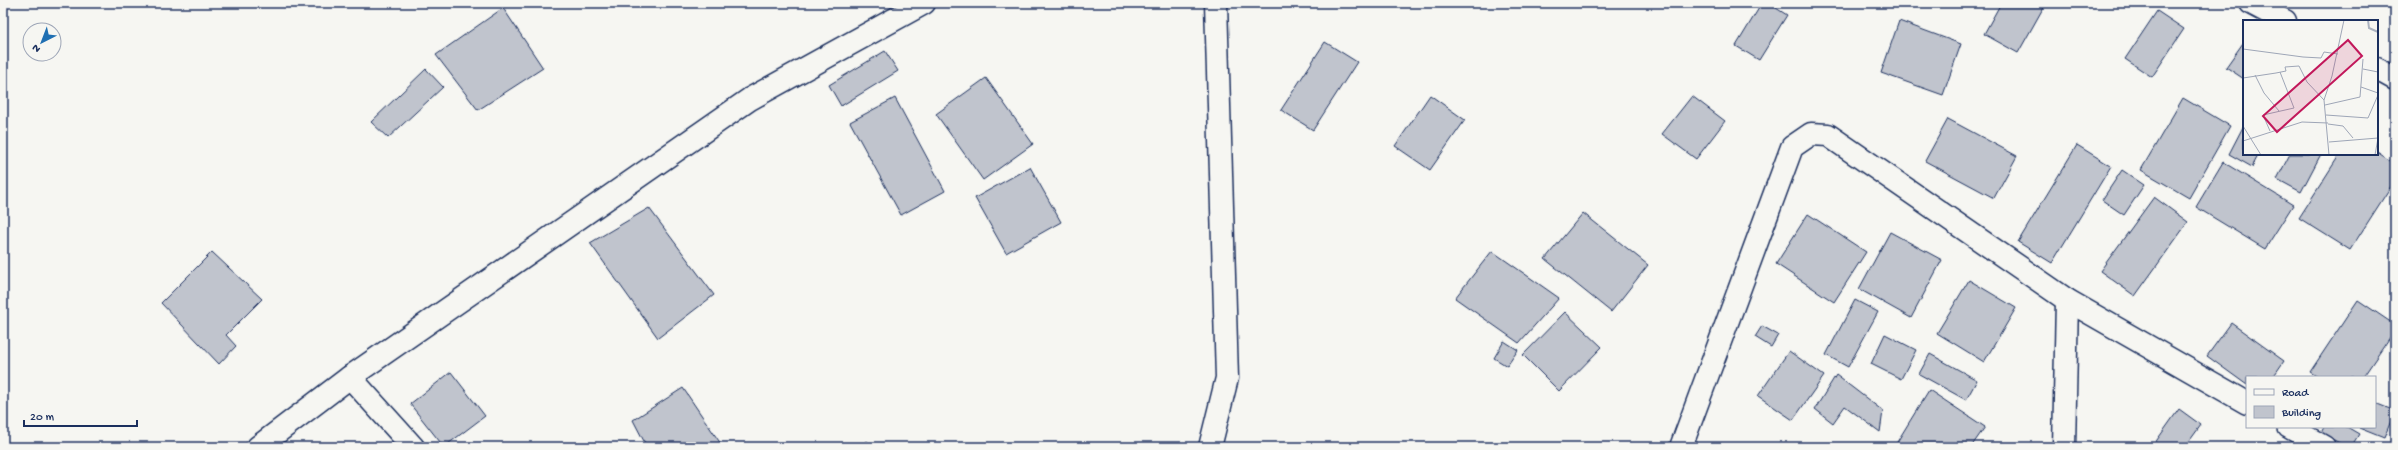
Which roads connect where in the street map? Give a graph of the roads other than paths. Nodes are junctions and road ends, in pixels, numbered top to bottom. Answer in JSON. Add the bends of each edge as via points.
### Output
{"nodes":[{"id":1,"x":924,"y":3,"type":"edge"},
{"id":2,"x":1216,"y":3,"type":"edge"},
{"id":3,"x":2251,"y":3,"type":"edge"},
{"id":4,"x":2283,"y":20,"type":"edge"},
{"id":5,"x":2378,"y":70,"type":"edge"},
{"id":6,"x":2395,"y":79,"type":"edge"},
{"id":7,"x":2067,"y":300,"type":"junction"},
{"id":8,"x":350,"y":377,"type":"junction"},
{"id":9,"x":2246,"y":402,"type":"edge"},
{"id":10,"x":2291,"y":428,"type":"edge"},
{"id":11,"x":258,"y":447,"type":"edge"},
{"id":12,"x":413,"y":447,"type":"edge"},
{"id":13,"x":1210,"y":447,"type":"edge"},
{"id":14,"x":1681,"y":447,"type":"edge"},
{"id":15,"x":2064,"y":447,"type":"edge"},
{"id":16,"x":2324,"y":447,"type":"edge"}],
"edges":[{"from":1,"to":8,"type":"street","via":[[750,100]]},
{"from":2,"to":13,"type":"street","via":[[1228,378]]},
{"from":3,"to":4,"type":"street"},
{"from":5,"to":6,"type":"street"},
{"from":7,"to":9,"type":"street"},
{"from":7,"to":14,"type":"street","via":[[1828,135],[1811,134],[1792,148]]},
{"from":7,"to":15,"type":"street"},
{"from":8,"to":11,"type":"street"},
{"from":8,"to":12,"type":"street"},
{"from":10,"to":16,"type":"street"}]}
